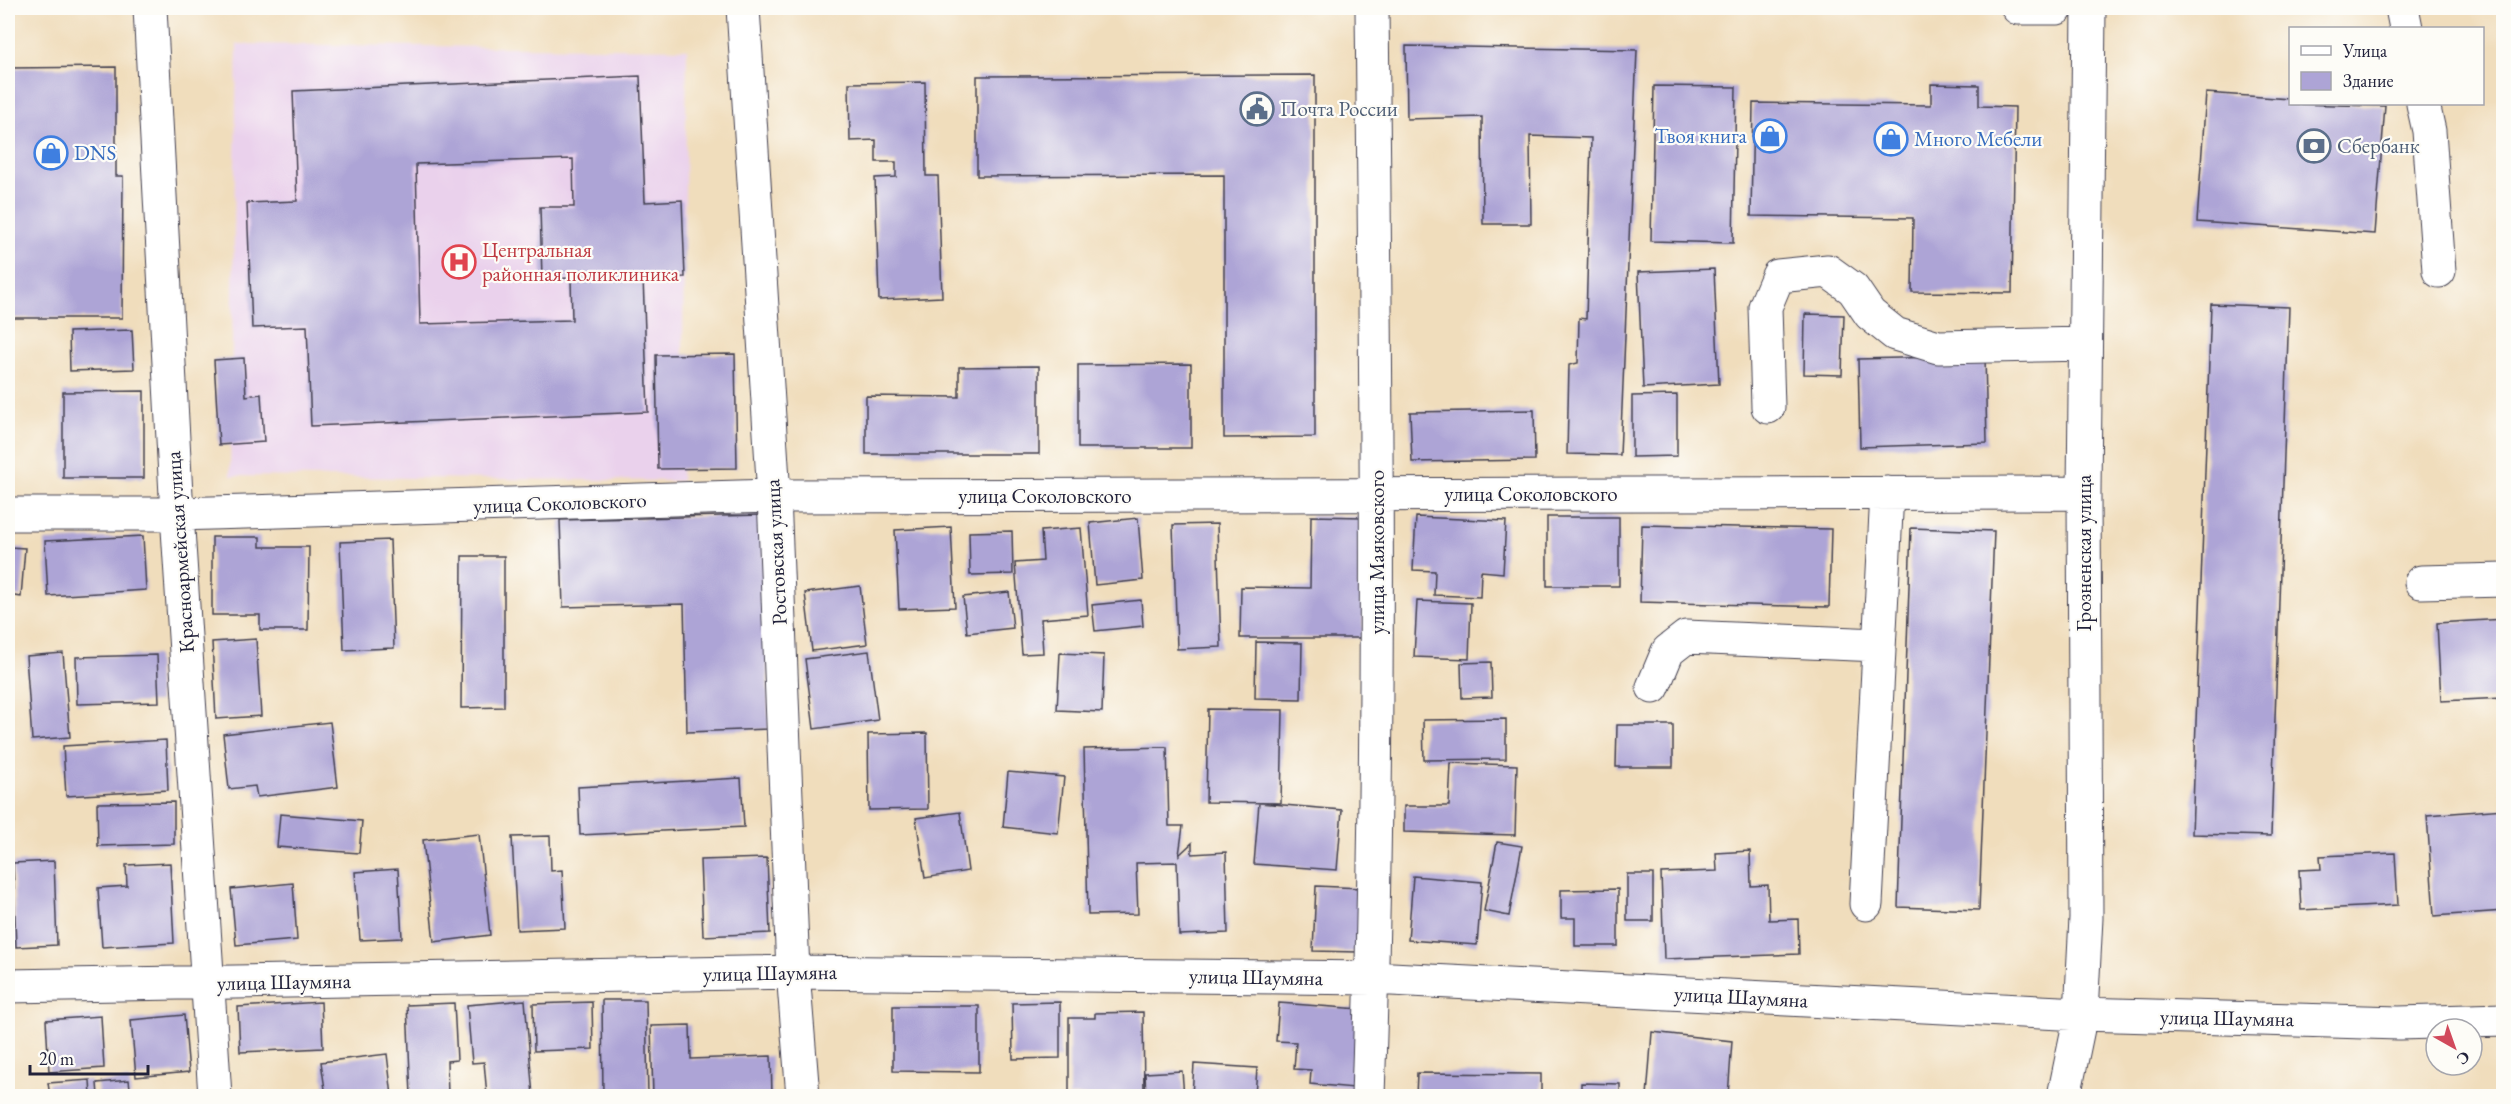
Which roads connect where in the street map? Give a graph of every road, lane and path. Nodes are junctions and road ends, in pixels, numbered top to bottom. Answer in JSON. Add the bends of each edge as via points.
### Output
{"nodes":[{"id":1,"x":150,"y":8,"type":"edge"},
{"id":2,"x":743,"y":8,"type":"edge"},
{"id":3,"x":1372,"y":8,"type":"edge"},
{"id":4,"x":2018,"y":8,"type":"edge"},
{"id":5,"x":2056,"y":8,"type":"edge"},
{"id":6,"x":2089,"y":8,"type":"edge"},
{"id":7,"x":2402,"y":8,"type":"edge"},
{"id":8,"x":2406,"y":27,"type":"edge"},
{"id":9,"x":2422,"y":105,"type":"edge"},
{"id":10,"x":2439,"y":271,"type":"dead end"},
{"id":11,"x":2085,"y":344,"type":"junction"},
{"id":12,"x":1768,"y":407,"type":"dead end"},
{"id":13,"x":2084,"y":493,"type":"junction"},
{"id":14,"x":1887,"y":494,"type":"junction"},
{"id":15,"x":1378,"y":495,"type":"junction"},
{"id":16,"x":774,"y":496,"type":"junction"},
{"id":17,"x":8,"y":514,"type":"edge"},
{"id":18,"x":177,"y":514,"type":"junction"},
{"id":19,"x":2504,"y":580,"type":"edge"},
{"id":20,"x":2421,"y":582,"type":"dead end"},
{"id":21,"x":1879,"y":645,"type":"junction"},
{"id":22,"x":1653,"y":687,"type":"dead end"},
{"id":23,"x":1866,"y":904,"type":"dead end"},
{"id":24,"x":793,"y":972,"type":"junction"},
{"id":25,"x":1372,"y":978,"type":"junction"},
{"id":26,"x":208,"y":983,"type":"junction"},
{"id":27,"x":8,"y":986,"type":"edge"},
{"id":28,"x":2081,"y":1014,"type":"junction"},
{"id":29,"x":2504,"y":1020,"type":"edge"},
{"id":30,"x":215,"y":1096,"type":"edge"},
{"id":31,"x":803,"y":1096,"type":"edge"},
{"id":32,"x":1368,"y":1096,"type":"edge"},
{"id":33,"x":2064,"y":1096,"type":"edge"}],
"edges":[{"from":1,"to":18,"type":"street","name":"Красноармейская улица"},
{"from":2,"to":16,"type":"street","name":"Ростовская улица"},
{"from":3,"to":15,"type":"street","name":"улица Маяковского"},
{"from":4,"to":5,"type":"street"},
{"from":6,"to":11,"type":"street","name":"Грозненская улица"},
{"from":7,"to":8,"type":"street"},
{"from":9,"to":10,"type":"street","via":[[2428,131]]},
{"from":11,"to":12,"type":"street","via":[[1938,347],[1895,334],[1870,314],[1853,289],[1828,271],[1778,276],[1765,307]]},
{"from":11,"to":13,"type":"street","name":"Грозненская улица"},
{"from":13,"to":14,"type":"street","name":"улица Соколовского"},
{"from":13,"to":28,"type":"street","name":"Грозненская улица","via":[[2086,918]]},
{"from":14,"to":15,"type":"street","name":"улица Соколовского"},
{"from":14,"to":21,"type":"street"},
{"from":15,"to":16,"type":"street","name":"улица Соколовского"},
{"from":15,"to":25,"type":"street","name":"улица Маяковского"},
{"from":16,"to":18,"type":"street","name":"улица Соколовского"},
{"from":16,"to":24,"type":"street","name":"Ростовская улица"},
{"from":17,"to":18,"type":"street","name":"улица Соколовского"},
{"from":18,"to":26,"type":"street","name":"Красноармейская улица"},
{"from":19,"to":20,"type":"street"},
{"from":21,"to":22,"type":"street","via":[[1686,637],[1668,651]]},
{"from":21,"to":23,"type":"street"},
{"from":24,"to":25,"type":"street","name":"улица Шаумяна"},
{"from":24,"to":26,"type":"street","name":"улица Шаумяна"},
{"from":24,"to":31,"type":"street","name":"Ростовская улица"},
{"from":25,"to":28,"type":"street","name":"улица Шаумяна"},
{"from":25,"to":32,"type":"street","name":"улица Маяковского"},
{"from":26,"to":27,"type":"street","name":"улица Шаумяна"},
{"from":26,"to":30,"type":"street","name":"Красноармейская улица"},
{"from":28,"to":29,"type":"street","name":"улица Шаумяна","via":[[2399,1023]]},
{"from":28,"to":33,"type":"street","name":"Грозненская улица"}]}
